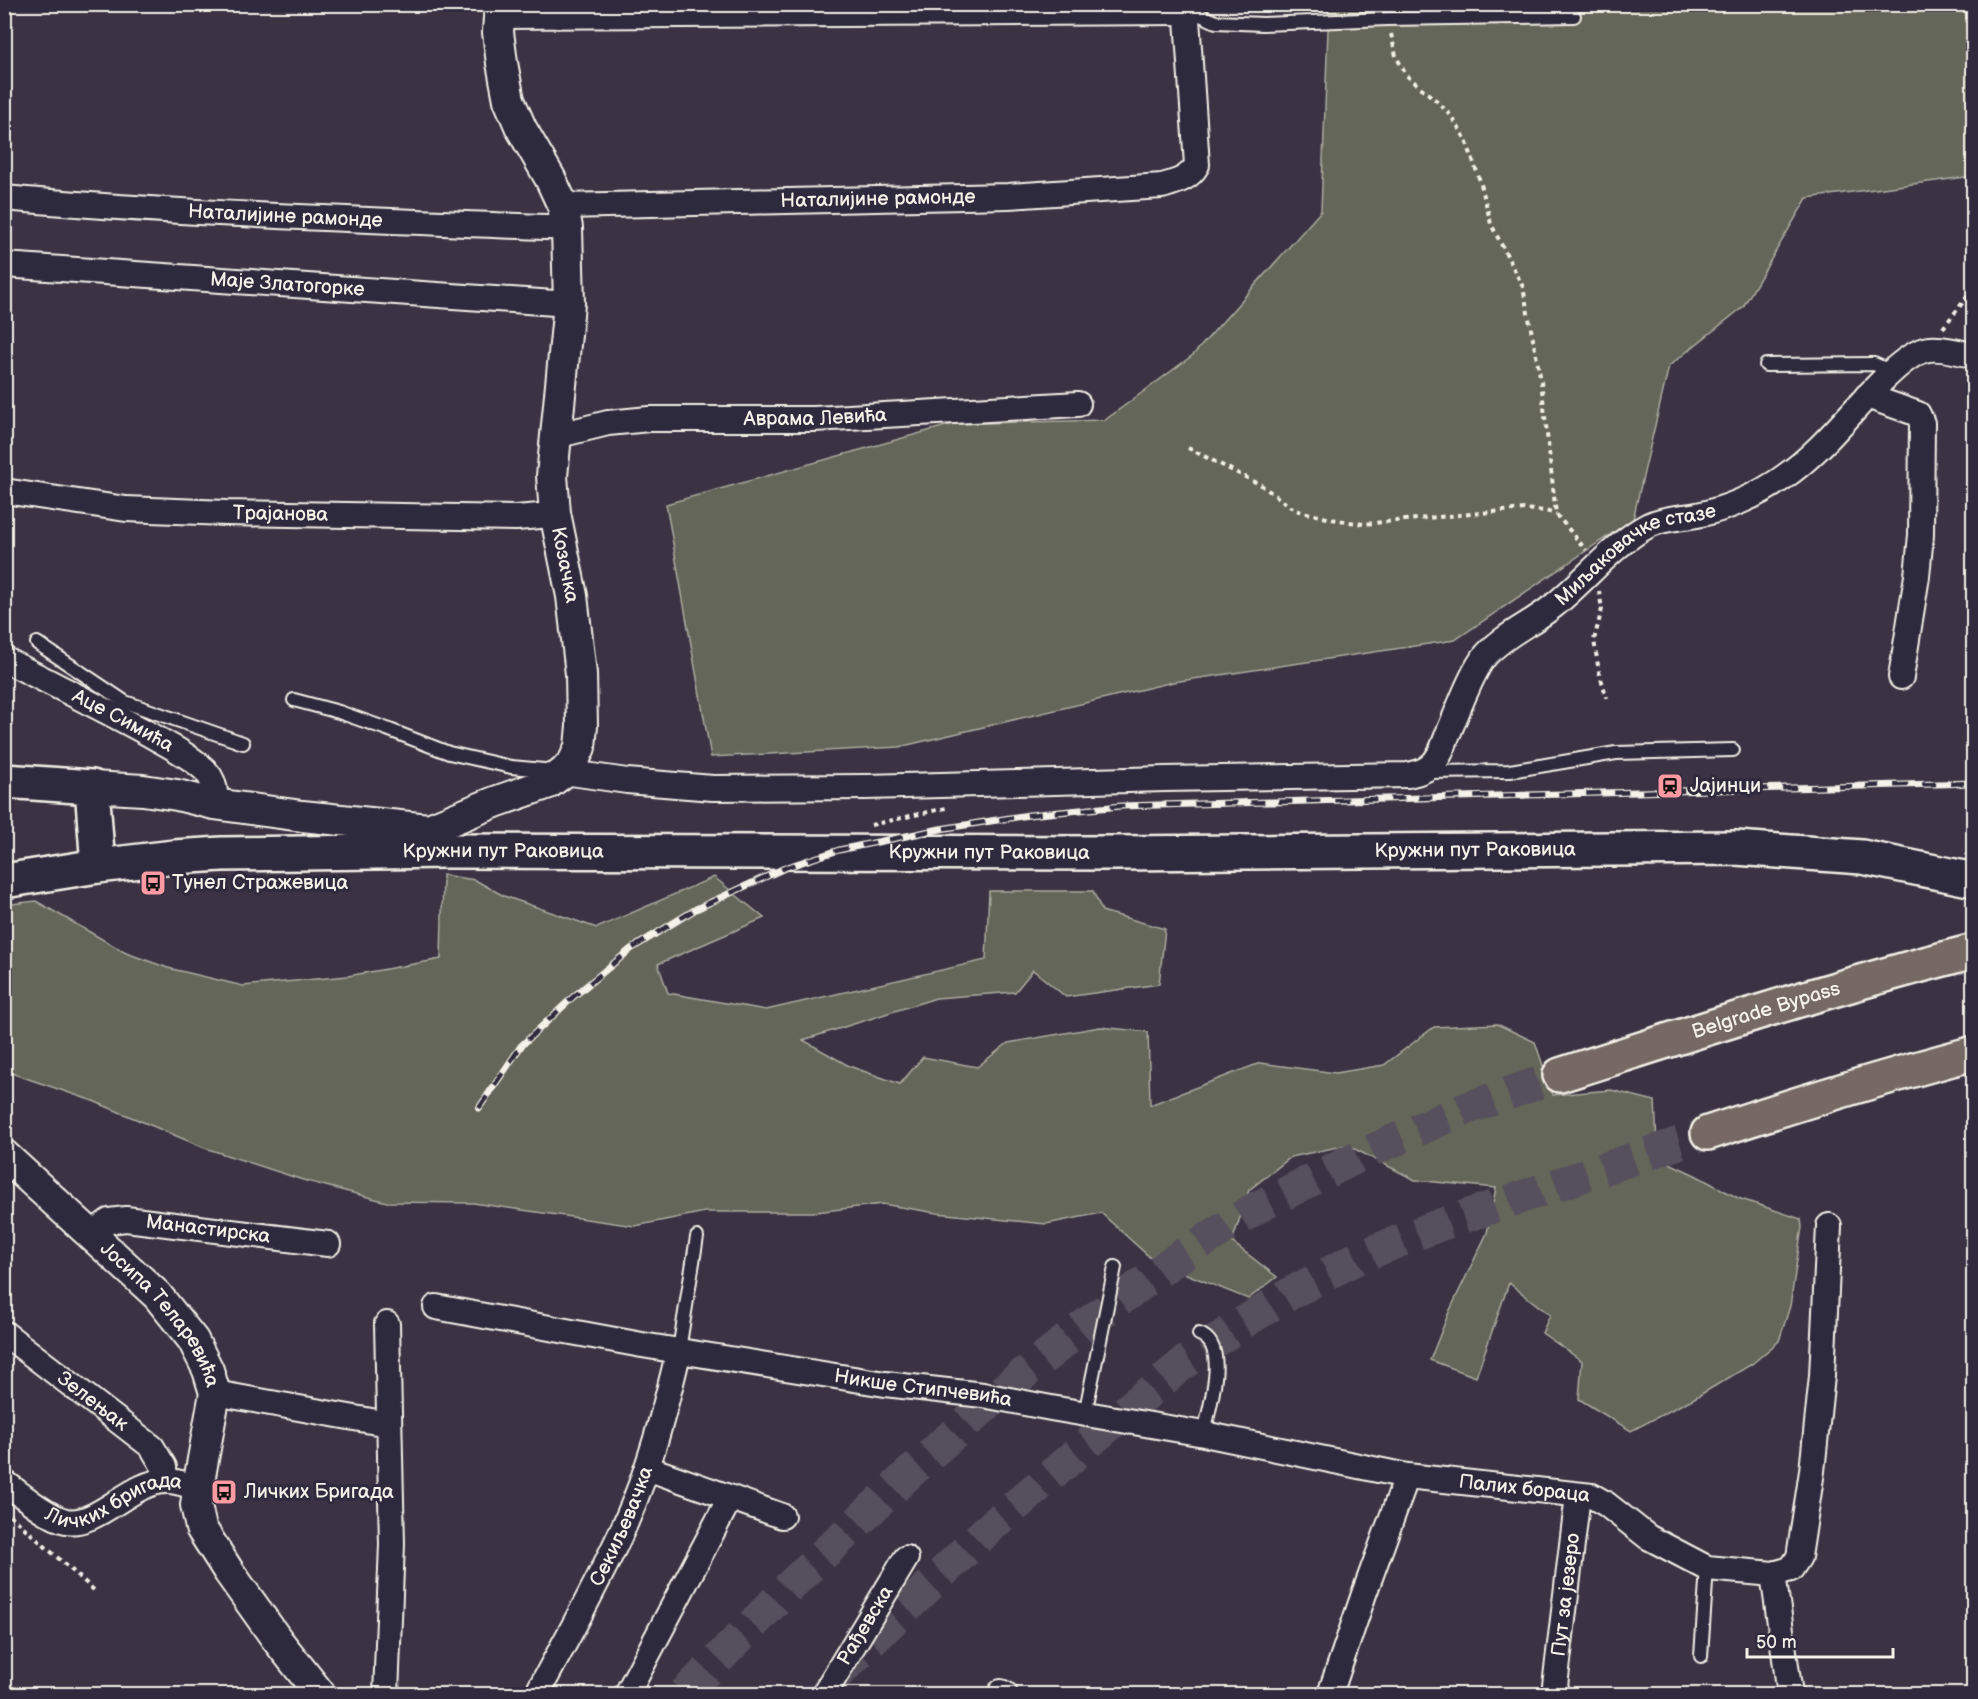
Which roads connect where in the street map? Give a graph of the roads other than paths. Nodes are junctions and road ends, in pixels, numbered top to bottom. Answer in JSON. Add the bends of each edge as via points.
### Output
{"nodes":[{"id":1,"x":1186,"y":8,"type":"edge"},
{"id":2,"x":499,"y":10,"type":"edge"},
{"id":3,"x":1574,"y":16,"type":"dead end"},
{"id":4,"x":4,"y":198,"type":"edge"},
{"id":5,"x":565,"y":217,"type":"junction"},
{"id":6,"x":4,"y":265,"type":"edge"},
{"id":7,"x":569,"y":304,"type":"junction"},
{"id":8,"x":1974,"y":356,"type":"edge"},
{"id":9,"x":1766,"y":365,"type":"dead end"},
{"id":10,"x":1890,"y":374,"type":"junction"},
{"id":11,"x":1867,"y":396,"type":"junction"},
{"id":12,"x":1078,"y":404,"type":"dead end"},
{"id":13,"x":555,"y":436,"type":"junction"},
{"id":14,"x":4,"y":491,"type":"edge"},
{"id":15,"x":555,"y":513,"type":"junction"},
{"id":16,"x":37,"y":643,"type":"dead end"},
{"id":17,"x":4,"y":659,"type":"edge"},
{"id":18,"x":1901,"y":677,"type":"dead end"},
{"id":19,"x":294,"y":700,"type":"dead end"},
{"id":20,"x":122,"y":709,"type":"junction"},
{"id":21,"x":243,"y":743,"type":"dead end"},
{"id":22,"x":1732,"y":750,"type":"dead end"},
{"id":23,"x":564,"y":772,"type":"junction"},
{"id":24,"x":1422,"y":772,"type":"junction"},
{"id":25,"x":4,"y":780,"type":"edge"},
{"id":26,"x":92,"y":787,"type":"junction"},
{"id":27,"x":214,"y":804,"type":"junction"},
{"id":28,"x":98,"y":866,"type":"junction"},
{"id":29,"x":1974,"y":880,"type":"edge"},
{"id":30,"x":4,"y":881,"type":"edge"},
{"id":31,"x":1974,"y":951,"type":"edge"},
{"id":32,"x":1974,"y":1053,"type":"edge"},
{"id":33,"x":1560,"y":1076,"type":"tunnel mouth"},
{"id":34,"x":1708,"y":1133,"type":"tunnel mouth"},
{"id":35,"x":4,"y":1155,"type":"edge"},
{"id":36,"x":1829,"y":1226,"type":"dead end"},
{"id":37,"x":91,"y":1234,"type":"junction"},
{"id":38,"x":697,"y":1237,"type":"dead end"},
{"id":39,"x":328,"y":1244,"type":"dead end"},
{"id":40,"x":1115,"y":1267,"type":"dead end"},
{"id":41,"x":436,"y":1307,"type":"dead end"},
{"id":42,"x":387,"y":1324,"type":"dead end"},
{"id":43,"x":4,"y":1332,"type":"edge"},
{"id":44,"x":1199,"y":1334,"type":"dead end"},
{"id":45,"x":679,"y":1350,"type":"junction"},
{"id":46,"x":215,"y":1393,"type":"junction"},
{"id":47,"x":1086,"y":1414,"type":"junction"},
{"id":48,"x":388,"y":1424,"type":"junction"},
{"id":49,"x":1204,"y":1434,"type":"junction"},
{"id":50,"x":647,"y":1468,"type":"junction"},
{"id":51,"x":1407,"y":1476,"type":"junction"},
{"id":52,"x":165,"y":1480,"type":"junction"},
{"id":53,"x":198,"y":1488,"type":"junction"},
{"id":54,"x":1578,"y":1495,"type":"junction"},
{"id":55,"x":8,"y":1497,"type":"edge"},
{"id":56,"x":730,"y":1498,"type":"junction"},
{"id":57,"x":782,"y":1516,"type":"dead end"},
{"id":58,"x":906,"y":1558,"type":"dead end"},
{"id":59,"x":1707,"y":1568,"type":"junction"},
{"id":60,"x":1773,"y":1574,"type":"junction"},
{"id":61,"x":1701,"y":1656,"type":"dead end"},
{"id":62,"x":320,"y":1695,"type":"edge"},
{"id":63,"x":386,"y":1695,"type":"edge"},
{"id":64,"x":537,"y":1695,"type":"edge"},
{"id":65,"x":627,"y":1695,"type":"edge"},
{"id":66,"x":824,"y":1695,"type":"edge"},
{"id":67,"x":1330,"y":1695,"type":"edge"},
{"id":68,"x":1554,"y":1695,"type":"edge"},
{"id":69,"x":1790,"y":1695,"type":"edge"}],
"edges":[{"from":1,"to":2,"type":"street"},
{"from":1,"to":3,"type":"lane","via":[[1226,24]]},
{"from":1,"to":5,"type":"street","name":"Наталијине рамонде","via":[[1197,165],[1178,182],[1008,196]]},
{"from":2,"to":5,"type":"street","name":"Козачка","via":[[498,32],[509,100],[550,178]]},
{"from":4,"to":5,"type":"street","name":"Наталијине рамонде","via":[[180,211]]},
{"from":5,"to":7,"type":"street","name":"Козачка"},
{"from":6,"to":7,"type":"street","name":"Маје Златогорке"},
{"from":7,"to":13,"type":"street","name":"Козачка"},
{"from":8,"to":10,"type":"street","name":"Миљаковачке стазе","via":[[1926,349]]},
{"from":9,"to":10,"type":"lane","via":[[1874,364]]},
{"from":10,"to":11,"type":"street","name":"Миљаковачке стазе"},
{"from":11,"to":18,"type":"street","via":[[1918,414],[1922,423],[1920,545]]},
{"from":11,"to":24,"type":"street","name":"Миљаковачке стазе","via":[[1785,477],[1733,504],[1699,515],[1663,520],[1634,534],[1553,607],[1498,643],[1484,657],[1440,754]]},
{"from":12,"to":13,"type":"street","name":"Аврама Левића","via":[[814,419],[649,419],[608,423]]},
{"from":13,"to":15,"type":"street","name":"Козачка"},
{"from":14,"to":15,"type":"street","name":"Трајанова","via":[[126,508],[226,513],[516,518]]},
{"from":15,"to":23,"type":"street","name":"Козачка","via":[[572,596],[583,704],[580,747]]},
{"from":16,"to":20,"type":"lane"},
{"from":17,"to":20,"type":"street","name":"Аце Симића"},
{"from":19,"to":23,"type":"lane","via":[[339,712],[449,753],[511,767]]},
{"from":20,"to":21,"type":"lane"},
{"from":20,"to":27,"type":"street","name":"Аце Симића","via":[[205,770],[215,788]]},
{"from":22,"to":24,"type":"lane","via":[[1616,753],[1510,771]]},
{"from":23,"to":24,"type":"street","via":[[713,788]]},
{"from":23,"to":27,"type":"street","name":"Козачка","via":[[540,787],[429,829]]},
{"from":25,"to":26,"type":"main road"},
{"from":26,"to":27,"type":"street","name":"Козачка","via":[[143,790]]},
{"from":26,"to":28,"type":"main road"},
{"from":28,"to":29,"type":"main road","name":"Кружни пут Раковица","via":[[198,855],[448,850],[1114,853],[1736,848],[1862,857]]},
{"from":28,"to":30,"type":"main road","name":"Кружни пут Раковица"},
{"from":31,"to":33,"type":"highway","name":"Belgrade Bypass","via":[[1851,983]]},
{"from":32,"to":34,"type":"highway","via":[[1839,1090]]},
{"from":35,"to":37,"type":"street","name":"Јосипа Теларевића"},
{"from":36,"to":60,"type":"street","via":[[1822,1376],[1799,1557],[1791,1569]]},
{"from":37,"to":39,"type":"street","name":"Манастирска","via":[[109,1221],[126,1219]]},
{"from":37,"to":46,"type":"street","name":"Јосипа Теларевића","via":[[157,1295],[183,1325],[201,1353]]},
{"from":38,"to":45,"type":"lane"},
{"from":40,"to":47,"type":"lane"},
{"from":41,"to":45,"type":"street","name":"Никше Стипчевића"},
{"from":42,"to":48,"type":"street"},
{"from":43,"to":52,"type":"street","name":"Зелењак","via":[[152,1447],[164,1467]]},
{"from":44,"to":49,"type":"lane","via":[[1212,1343],[1216,1367]]},
{"from":45,"to":47,"type":"street","name":"Никше Стипчевића"},
{"from":45,"to":50,"type":"street","name":"Секиљевачка"},
{"from":46,"to":48,"type":"street"},
{"from":46,"to":53,"type":"street","name":"Јосипа Теларевића"},
{"from":47,"to":49,"type":"street","name":"Никше Стипчевића"},
{"from":48,"to":63,"type":"street","via":[[392,1544]]},
{"from":49,"to":51,"type":"street","name":"Никше Стипчевића"},
{"from":50,"to":56,"type":"street"},
{"from":50,"to":64,"type":"street","name":"Секиљевачка","via":[[607,1563]]},
{"from":51,"to":54,"type":"street","name":"Палих бораца"},
{"from":51,"to":67,"type":"street"},
{"from":52,"to":53,"type":"street","name":"Личких бригада"},
{"from":52,"to":55,"type":"street","name":"Личких бригада","via":[[75,1522]]},
{"from":53,"to":62,"type":"street","name":"Јосипа Теларевића","via":[[197,1516],[212,1548]]},
{"from":54,"to":59,"type":"street","name":"Палих бораца","via":[[1597,1498],[1648,1537]]},
{"from":54,"to":68,"type":"street","name":"Пут за језеро"},
{"from":56,"to":57,"type":"street"},
{"from":56,"to":65,"type":"street"},
{"from":58,"to":66,"type":"street","name":"Рађевска"},
{"from":59,"to":60,"type":"street","name":"Палих бораца"},
{"from":59,"to":61,"type":"lane"},
{"from":60,"to":69,"type":"street"}]}
